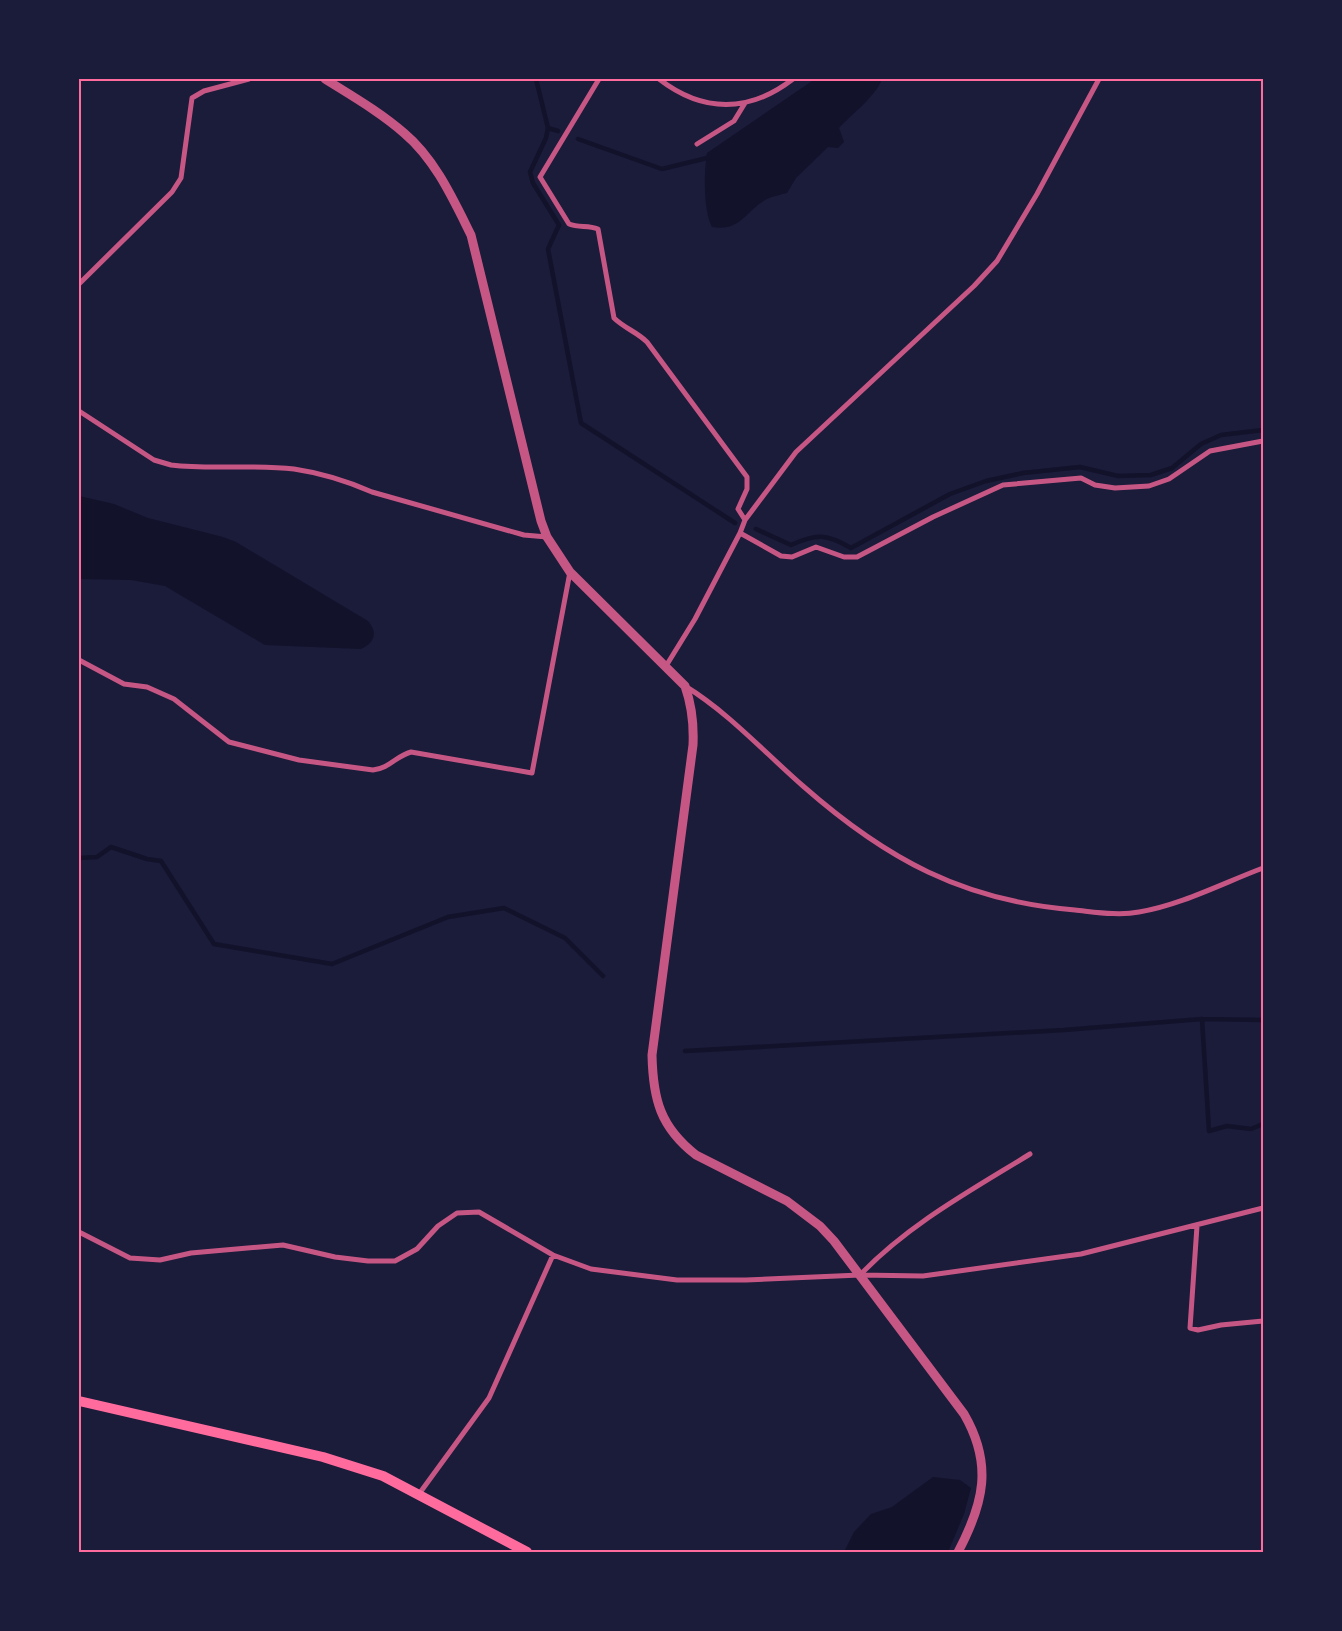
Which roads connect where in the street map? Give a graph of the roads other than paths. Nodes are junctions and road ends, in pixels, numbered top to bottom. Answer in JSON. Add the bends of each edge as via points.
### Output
{"nodes":[{"id":1,"x":249,"y":79,"type":"edge"},
{"id":2,"x":325,"y":79,"type":"edge"},
{"id":3,"x":599,"y":79,"type":"edge"},
{"id":4,"x":659,"y":79,"type":"edge"},
{"id":5,"x":793,"y":79,"type":"edge"},
{"id":6,"x":1099,"y":79,"type":"edge"},
{"id":7,"x":745,"y":104,"type":"junction"},
{"id":8,"x":698,"y":144,"type":"dead end"},
{"id":9,"x":79,"y":284,"type":"edge"},
{"id":10,"x":79,"y":411,"type":"edge"},
{"id":11,"x":1263,"y":442,"type":"edge"},
{"id":12,"x":745,"y":520,"type":"junction"},
{"id":13,"x":740,"y":533,"type":"junction"},
{"id":14,"x":548,"y":537,"type":"junction"},
{"id":15,"x":570,"y":572,"type":"junction"},
{"id":16,"x":79,"y":660,"type":"edge"},
{"id":17,"x":666,"y":666,"type":"junction"},
{"id":18,"x":685,"y":686,"type":"junction"},
{"id":19,"x":1263,"y":868,"type":"edge"},
{"id":20,"x":1030,"y":1154,"type":"dead end"},
{"id":21,"x":1263,"y":1208,"type":"edge"},
{"id":22,"x":1197,"y":1226,"type":"junction"},
{"id":23,"x":79,"y":1232,"type":"edge"},
{"id":24,"x":553,"y":1255,"type":"junction"},
{"id":25,"x":860,"y":1275,"type":"junction"},
{"id":26,"x":1263,"y":1321,"type":"edge"},
{"id":27,"x":79,"y":1401,"type":"edge"},
{"id":28,"x":419,"y":1494,"type":"junction"},
{"id":29,"x":527,"y":1552,"type":"edge"},
{"id":30,"x":958,"y":1552,"type":"edge"}],
"edges":[{"from":1,"to":9,"type":"street","via":[[204,91],[192,98],[181,178],[172,192]]},
{"from":2,"to":14,"type":"street","via":[[405,133],[428,159],[471,235],[541,521]]},
{"from":3,"to":12,"type":"street","via":[[540,177],[569,224],[598,229],[614,318],[647,342],[747,477],[747,489],[738,509]]},
{"from":4,"to":7,"type":"street","via":[[685,96],[721,105]]},
{"from":5,"to":7,"type":"street"},
{"from":6,"to":12,"type":"street","via":[[1038,194],[997,261],[796,452]]},
{"from":7,"to":8,"type":"street","via":[[734,121]]},
{"from":10,"to":14,"type":"street","via":[[154,460],[171,465],[313,472],[524,535]]},
{"from":11,"to":13,"type":"street","via":[[1210,452],[1169,479],[1149,486],[1095,486],[1081,478],[1004,485],[857,557],[844,557],[816,547],[792,557],[781,556]]},
{"from":12,"to":13,"type":"street"},
{"from":13,"to":17,"type":"street"},
{"from":14,"to":15,"type":"street"},
{"from":15,"to":16,"type":"street","via":[[532,773],[411,752],[384,769],[373,770],[299,760],[228,742],[174,699],[147,687],[124,684]]},
{"from":15,"to":17,"type":"street"},
{"from":17,"to":18,"type":"street"},
{"from":18,"to":19,"type":"street","via":[[730,720],[802,786],[858,831],[908,863],[959,886],[1034,907],[1138,913]]},
{"from":18,"to":25,"type":"street","via":[[692,706],[693,745],[652,1055],[656,1100],[664,1119],[684,1146],[802,1212],[834,1241]]},
{"from":20,"to":25,"type":"street","via":[[919,1222],[881,1252]]},
{"from":21,"to":22,"type":"street"},
{"from":22,"to":25,"type":"street","via":[[1072,1255],[923,1276]]},
{"from":22,"to":26,"type":"street","via":[[1190,1328],[1198,1330]]},
{"from":23,"to":24,"type":"street","via":[[130,1258],[160,1260],[191,1253],[283,1246],[335,1257],[395,1261],[417,1249],[438,1226],[457,1213],[479,1212]]},
{"from":24,"to":25,"type":"street","via":[[591,1269],[678,1280]]},
{"from":24,"to":28,"type":"street","via":[[489,1398]]},
{"from":25,"to":30,"type":"street","via":[[964,1414],[979,1446],[982,1464],[978,1504]]},
{"from":27,"to":28,"type":"main road","via":[[323,1458],[383,1476]]},
{"from":28,"to":29,"type":"main road"}]}
